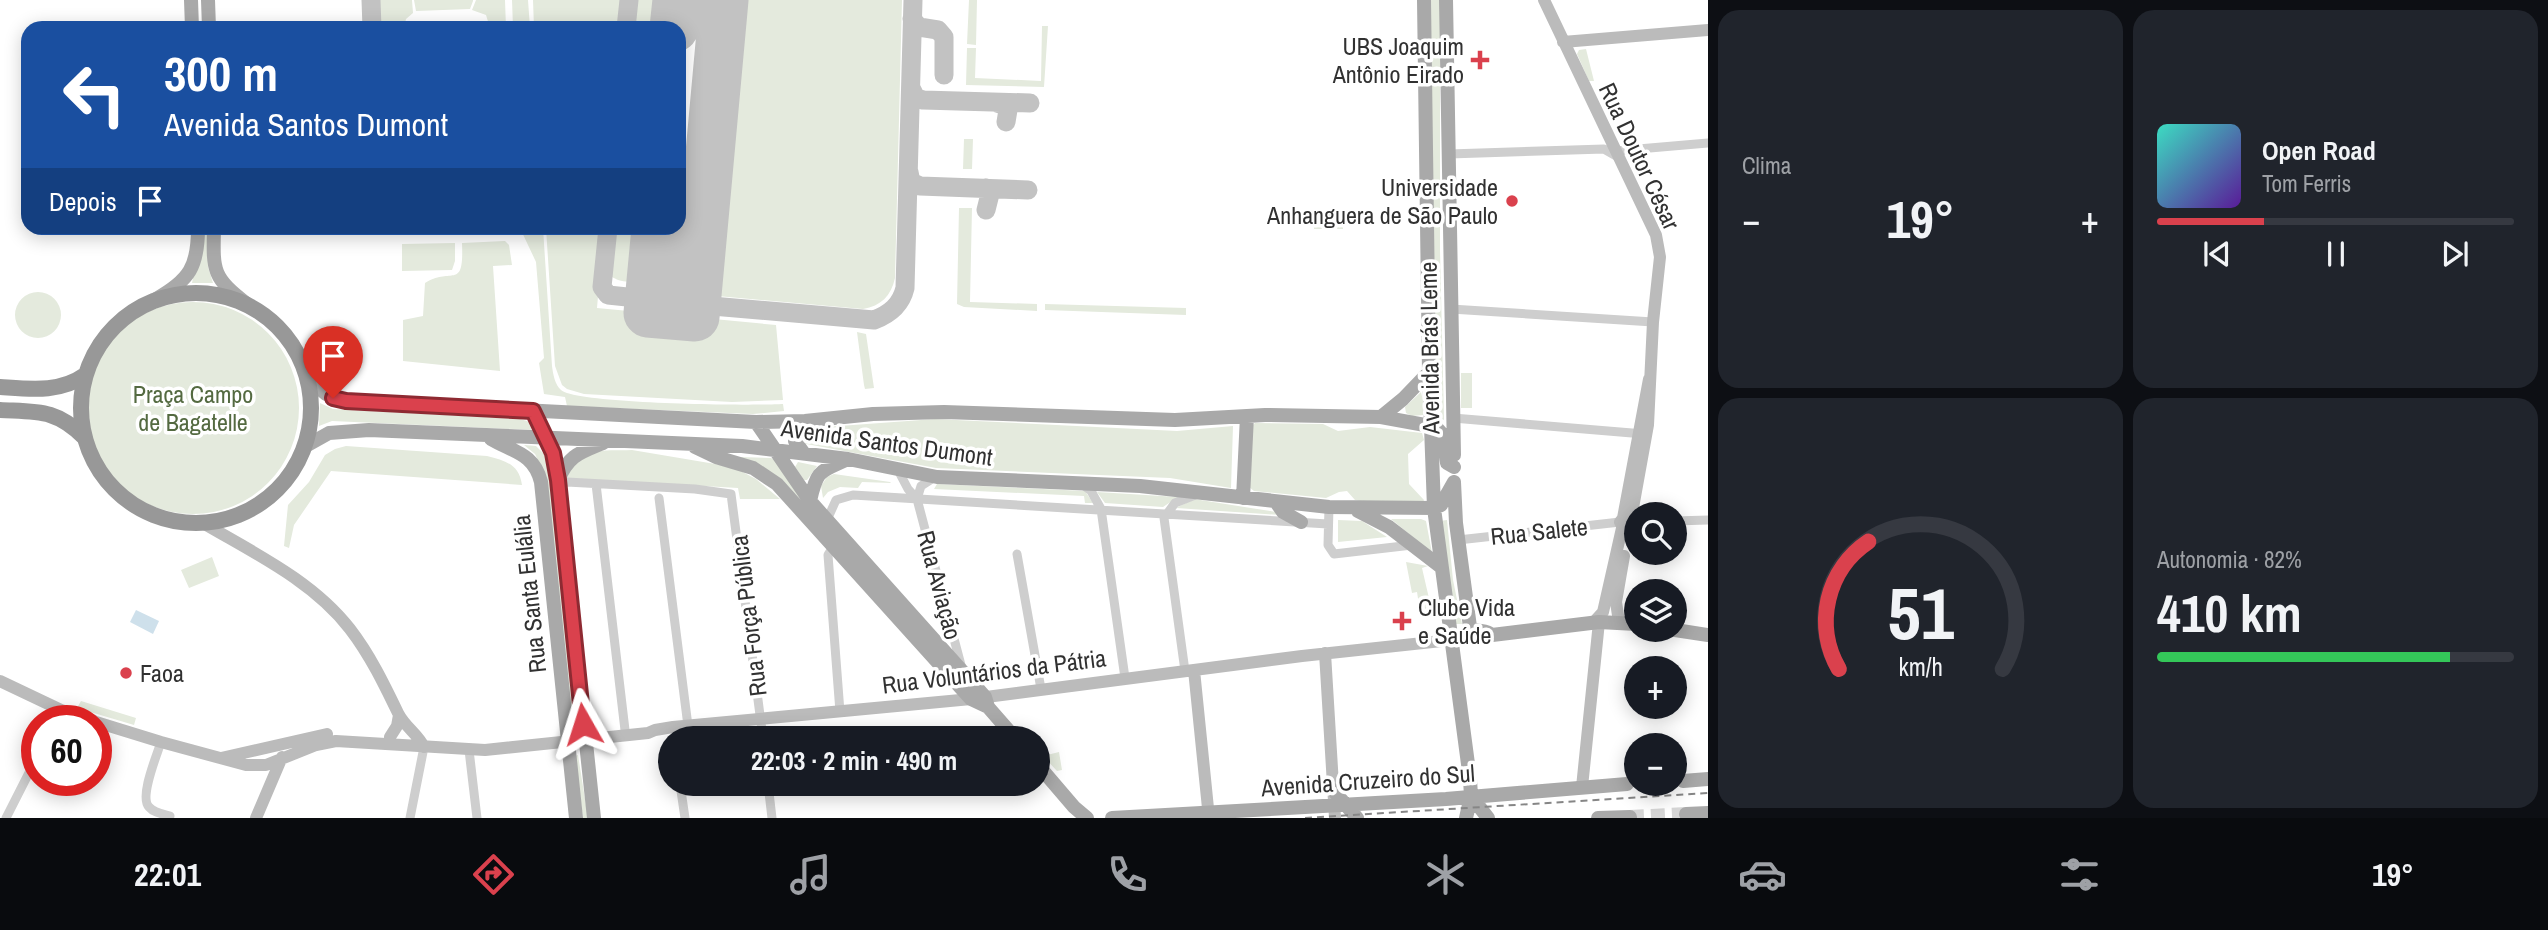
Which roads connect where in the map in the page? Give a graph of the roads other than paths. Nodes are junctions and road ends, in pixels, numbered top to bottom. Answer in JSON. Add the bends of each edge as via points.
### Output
{"nodes":[{"id":1,"x":191,"y":0,"type":"edge"},
{"id":2,"x":208,"y":0,"type":"edge"},
{"id":3,"x":1424,"y":0,"type":"edge"},
{"id":4,"x":1446,"y":0,"type":"edge"},
{"id":5,"x":1544,"y":0,"type":"edge"},
{"id":6,"x":192,"y":21,"type":"edge"},
{"id":7,"x":209,"y":21,"type":"edge"},
{"id":8,"x":1708,"y":30,"type":"edge"},
{"id":9,"x":1563,"y":41,"type":"junction"},
{"id":10,"x":1426,"y":124,"type":"junction"},
{"id":11,"x":1708,"y":144,"type":"edge"},
{"id":12,"x":1611,"y":148,"type":"junction"},
{"id":13,"x":1449,"y":154,"type":"junction"},
{"id":14,"x":1426,"y":179,"type":"junction"},
{"id":15,"x":1450,"y":193,"type":"junction"},
{"id":16,"x":198,"y":235,"type":"edge"},
{"id":17,"x":214,"y":235,"type":"edge"},
{"id":18,"x":156,"y":299,"type":"junction"},
{"id":19,"x":247,"y":304,"type":"junction"},
{"id":20,"x":1451,"y":309,"type":"junction"},
{"id":21,"x":1653,"y":322,"type":"junction"},
{"id":22,"x":1429,"y":372,"type":"junction"},
{"id":23,"x":85,"y":375,"type":"junction"},
{"id":24,"x":307,"y":378,"type":"junction"},
{"id":25,"x":0,"y":387,"type":"edge"},
{"id":26,"x":0,"y":410,"type":"edge"},
{"id":27,"x":533,"y":411,"type":"junction"},
{"id":28,"x":1247,"y":416,"type":"junction"},
{"id":29,"x":1381,"y":418,"type":"junction"},
{"id":30,"x":1453,"y":418,"type":"junction"},
{"id":31,"x":806,"y":421,"type":"junction"},
{"id":32,"x":756,"y":422,"type":"junction"},
{"id":33,"x":1431,"y":425,"type":"junction"},
{"id":34,"x":1642,"y":434,"type":"junction"},
{"id":35,"x":487,"y":436,"type":"junction"},
{"id":36,"x":84,"y":437,"type":"junction"},
{"id":37,"x":547,"y":439,"type":"junction"},
{"id":38,"x":609,"y":441,"type":"junction"},
{"id":39,"x":691,"y":444,"type":"junction"},
{"id":40,"x":304,"y":447,"type":"junction"},
{"id":41,"x":774,"y":449,"type":"junction"},
{"id":42,"x":803,"y":452,"type":"junction"},
{"id":43,"x":848,"y":459,"type":"junction"},
{"id":44,"x":898,"y":470,"type":"junction"},
{"id":45,"x":1454,"y":474,"type":"junction"},
{"id":46,"x":937,"y":477,"type":"junction"},
{"id":47,"x":558,"y":482,"type":"junction"},
{"id":48,"x":1081,"y":483,"type":"junction"},
{"id":49,"x":596,"y":484,"type":"junction"},
{"id":50,"x":1205,"y":493,"type":"junction"},
{"id":51,"x":659,"y":498,"type":"dead end"},
{"id":52,"x":1243,"y":498,"type":"junction"},
{"id":53,"x":917,"y":499,"type":"junction"},
{"id":54,"x":810,"y":501,"type":"junction"},
{"id":55,"x":1276,"y":502,"type":"junction"},
{"id":56,"x":1631,"y":502,"type":"edge"},
{"id":57,"x":1329,"y":508,"type":"junction"},
{"id":58,"x":1434,"y":508,"type":"junction"},
{"id":59,"x":1101,"y":509,"type":"junction"},
{"id":60,"x":1353,"y":509,"type":"junction"},
{"id":61,"x":1167,"y":512,"type":"junction"},
{"id":62,"x":827,"y":520,"type":"junction"},
{"id":63,"x":1708,"y":520,"type":"edge"},
{"id":64,"x":1687,"y":521,"type":"edge"},
{"id":65,"x":1301,"y":522,"type":"junction"},
{"id":66,"x":202,"y":523,"type":"junction"},
{"id":67,"x":1624,"y":523,"type":"edge"},
{"id":68,"x":1328,"y":524,"type":"junction"},
{"id":69,"x":1624,"y":537,"type":"edge"},
{"id":70,"x":1458,"y":540,"type":"junction"},
{"id":71,"x":1412,"y":545,"type":"junction"},
{"id":72,"x":833,"y":547,"type":"junction"},
{"id":73,"x":1624,"y":549,"type":"edge"},
{"id":74,"x":1017,"y":554,"type":"dead end"},
{"id":75,"x":1441,"y":567,"type":"junction"},
{"id":76,"x":1619,"y":622,"type":"junction"},
{"id":77,"x":1596,"y":623,"type":"junction"},
{"id":78,"x":1624,"y":623,"type":"edge"},
{"id":79,"x":1687,"y":632,"type":"edge"},
{"id":80,"x":1492,"y":635,"type":"junction"},
{"id":81,"x":1708,"y":635,"type":"edge"},
{"id":82,"x":1451,"y":640,"type":"junction"},
{"id":83,"x":1330,"y":656,"type":"junction"},
{"id":84,"x":1189,"y":670,"type":"junction"},
{"id":85,"x":962,"y":671,"type":"junction"},
{"id":86,"x":1125,"y":678,"type":"junction"},
{"id":87,"x":0,"y":681,"type":"edge"},
{"id":88,"x":1041,"y":689,"type":"junction"},
{"id":89,"x":981,"y":701,"type":"junction"},
{"id":90,"x":41,"y":705,"type":"edge"},
{"id":91,"x":839,"y":712,"type":"junction"},
{"id":92,"x":399,"y":715,"type":"junction"},
{"id":93,"x":760,"y":719,"type":"junction"},
{"id":94,"x":688,"y":726,"type":"joint"},
{"id":95,"x":761,"y":726,"type":"edge"},
{"id":96,"x":1004,"y":726,"type":"edge"},
{"id":97,"x":112,"y":727,"type":"edge"},
{"id":98,"x":625,"y":730,"type":"junction"},
{"id":99,"x":655,"y":730,"type":"junction"},
{"id":100,"x":658,"y":730,"type":"edge"},
{"id":101,"x":390,"y":737,"type":"junction"},
{"id":102,"x":584,"y":737,"type":"junction"},
{"id":103,"x":566,"y":739,"type":"junction"},
{"id":104,"x":299,"y":742,"type":"junction"},
{"id":105,"x":160,"y":743,"type":"junction"},
{"id":106,"x":422,"y":743,"type":"junction"},
{"id":107,"x":485,"y":746,"type":"junction"},
{"id":108,"x":469,"y":750,"type":"junction"},
{"id":109,"x":221,"y":758,"type":"junction"},
{"id":110,"x":279,"y":760,"type":"junction"},
{"id":111,"x":263,"y":766,"type":"junction"},
{"id":112,"x":1708,"y":779,"type":"edge"},
{"id":113,"x":1050,"y":780,"type":"edge"},
{"id":114,"x":1687,"y":780,"type":"edge"},
{"id":115,"x":270,"y":783,"type":"junction"},
{"id":116,"x":1624,"y":784,"type":"edge"},
{"id":117,"x":1582,"y":787,"type":"junction"},
{"id":118,"x":21,"y":788,"type":"edge"},
{"id":119,"x":682,"y":796,"type":"edge"},
{"id":120,"x":769,"y":796,"type":"edge"},
{"id":121,"x":1471,"y":796,"type":"junction"},
{"id":122,"x":1337,"y":804,"type":"edge"},
{"id":123,"x":1076,"y":813,"type":"edge"},
{"id":124,"x":1708,"y":813,"type":"edge"},
{"id":125,"x":1686,"y":814,"type":"dead end"},
{"id":126,"x":1208,"y":815,"type":"edge"},
{"id":127,"x":170,"y":816,"type":"dead end"},
{"id":128,"x":1189,"y":816,"type":"edge"},
{"id":129,"x":1630,"y":817,"type":"edge"},
{"id":130,"x":6,"y":818,"type":"edge"},
{"id":131,"x":256,"y":818,"type":"edge"},
{"id":132,"x":410,"y":818,"type":"edge"},
{"id":133,"x":477,"y":818,"type":"edge"},
{"id":134,"x":576,"y":818,"type":"edge"},
{"id":135,"x":594,"y":818,"type":"edge"},
{"id":136,"x":685,"y":818,"type":"edge"},
{"id":137,"x":772,"y":818,"type":"edge"},
{"id":138,"x":1087,"y":818,"type":"edge"},
{"id":139,"x":1112,"y":818,"type":"edge"},
{"id":140,"x":1357,"y":818,"type":"edge"},
{"id":141,"x":1466,"y":818,"type":"edge"},
{"id":142,"x":1488,"y":818,"type":"edge"},
{"id":143,"x":1598,"y":818,"type":"edge"}],
"edges":[{"from":1,"to":6,"type":"main road"},
{"from":2,"to":7,"type":"main road"},
{"from":3,"to":10,"type":"main road","name":"Avenida Brás Leme"},
{"from":4,"to":13,"type":"main road","name":"Avenida Brás Leme"},
{"from":5,"to":9,"type":"main road","name":"Rua Doutor César"},
{"from":8,"to":9,"type":"main road"},
{"from":9,"to":12,"type":"main road","name":"Rua Doutor César"},
{"from":10,"to":13,"type":"main road","via":[[1431,130],[1431,149]]},
{"from":10,"to":14,"type":"main road","name":"Avenida Brás Leme"},
{"from":11,"to":12,"type":"street"},
{"from":12,"to":13,"type":"street"},
{"from":12,"to":21,"type":"main road","name":"Rua Doutor César","via":[[1659,243]]},
{"from":13,"to":15,"type":"main road","name":"Avenida Brás Leme"},
{"from":14,"to":15,"type":"main road","via":[[1434,172],[1441,173]]},
{"from":14,"to":22,"type":"main road","name":"Avenida Brás Leme"},
{"from":15,"to":20,"type":"main road","name":"Avenida Brás Leme"},
{"from":16,"to":18,"type":"main road","via":[[190,271]]},
{"from":17,"to":19,"type":"main road","via":[[216,273],[228,290]]},
{"from":18,"to":19,"type":"highway","via":[[202,292]]},
{"from":18,"to":23,"type":"highway","via":[[111,328]]},
{"from":19,"to":24,"type":"highway","via":[[285,334]]},
{"from":20,"to":21,"type":"street"},
{"from":20,"to":30,"type":"main road","name":"Avenida Brás Leme"},
{"from":21,"to":34,"type":"main road","name":"Rua Doutor César"},
{"from":22,"to":29,"type":"main road"},
{"from":22,"to":33,"type":"main road","name":"Avenida Brás Leme"},
{"from":23,"to":25,"type":"highway","via":[[61,387]]},
{"from":23,"to":36,"type":"highway"},
{"from":24,"to":27,"type":"main road","name":"Avenida Santos Dumont","via":[[326,394],[346,401]]},
{"from":24,"to":40,"type":"highway","via":[[310,413]]},
{"from":26,"to":36,"type":"highway","via":[[62,418]]},
{"from":27,"to":32,"type":"main road","name":"Avenida Santos Dumont"},
{"from":27,"to":37,"type":"main road","name":"Rua Santa Eulália"},
{"from":28,"to":29,"type":"main road","name":"Avenida Santos Dumont"},
{"from":28,"to":31,"type":"main road","name":"Avenida Santos Dumont","via":[[1175,420],[944,412]]},
{"from":28,"to":52,"type":"main road"},
{"from":29,"to":33,"type":"main road","name":"Avenida Santos Dumont"},
{"from":30,"to":34,"type":"street"},
{"from":30,"to":45,"type":"main road","name":"Avenida Brás Leme"},
{"from":31,"to":32,"type":"main road","name":"Avenida Santos Dumont"},
{"from":31,"to":42,"type":"main road","via":[[795,441]]},
{"from":32,"to":41,"type":"main road"},
{"from":33,"to":45,"type":"main road","via":[[1443,435],[1447,463]]},
{"from":33,"to":58,"type":"main road","name":"Avenida Brás Leme"},
{"from":34,"to":56,"type":"main road","name":"Rua Doutor César"},
{"from":35,"to":37,"type":"main road","name":"Avenida Santos Dumont"},
{"from":35,"to":40,"type":"main road","name":"Avenida Santos Dumont","via":[[350,430],[329,433]]},
{"from":35,"to":103,"type":"main road","name":"Rua Santa Eulália","via":[[527,456],[539,474]]},
{"from":36,"to":66,"type":"highway","via":[[100,472],[130,502],[164,519]]},
{"from":37,"to":38,"type":"main road","name":"Avenida Santos Dumont"},
{"from":37,"to":47,"type":"main road","name":"Rua Santa Eulália"},
{"from":38,"to":39,"type":"main road","name":"Avenida Santos Dumont"},
{"from":38,"to":47,"type":"main road","via":[[572,457]]},
{"from":39,"to":41,"type":"main road","name":"Avenida Santos Dumont"},
{"from":39,"to":72,"type":"main road","via":[[764,474],[794,500]]},
{"from":40,"to":66,"type":"highway","via":[[285,480],[264,500],[239,514]]},
{"from":41,"to":42,"type":"main road","name":"Avenida Santos Dumont"},
{"from":41,"to":54,"type":"main road"},
{"from":42,"to":43,"type":"main road","name":"Avenida Santos Dumont"},
{"from":43,"to":44,"type":"main road","name":"Avenida Santos Dumont"},
{"from":43,"to":54,"type":"main road","via":[[820,472]]},
{"from":44,"to":46,"type":"main road","name":"Avenida Santos Dumont"},
{"from":44,"to":53,"type":"street","name":"Rua Aviação"},
{"from":45,"to":58,"type":"main road","via":[[1441,505]]},
{"from":45,"to":70,"type":"main road","name":"Avenida Brás Leme"},
{"from":46,"to":48,"type":"main road","name":"Avenida Santos Dumont"},
{"from":46,"to":53,"type":"street","name":"Rua Aviação","via":[[921,486]]},
{"from":47,"to":49,"type":"street"},
{"from":47,"to":102,"type":"main road","name":"Rua Santa Eulália"},
{"from":48,"to":50,"type":"main road","name":"Avenida Santos Dumont"},
{"from":48,"to":59,"type":"street"},
{"from":49,"to":93,"type":"street","name":"Rua Força Pública","via":[[731,494]]},
{"from":49,"to":98,"type":"street"},
{"from":50,"to":52,"type":"main road","name":"Avenida Santos Dumont"},
{"from":50,"to":61,"type":"street","via":[[1175,503]]},
{"from":51,"to":94,"type":"street"},
{"from":52,"to":55,"type":"main road","name":"Avenida Santos Dumont"},
{"from":53,"to":59,"type":"street","name":"Avenida Santos Dumont"},
{"from":53,"to":62,"type":"street","name":"Avenida Santos Dumont","via":[[843,496],[836,500]]},
{"from":53,"to":85,"type":"street","name":"Rua Aviação"},
{"from":54,"to":62,"type":"main road"},
{"from":55,"to":57,"type":"main road","name":"Avenida Santos Dumont"},
{"from":55,"to":65,"type":"main road"},
{"from":57,"to":60,"type":"main road","name":"Avenida Santos Dumont"},
{"from":57,"to":68,"type":"street"},
{"from":58,"to":60,"type":"main road","name":"Avenida Santos Dumont"},
{"from":58,"to":75,"type":"main road","name":"Avenida Brás Leme"},
{"from":59,"to":61,"type":"street","name":"Avenida Santos Dumont"},
{"from":59,"to":86,"type":"street"},
{"from":60,"to":71,"type":"main road"},
{"from":61,"to":65,"type":"street","name":"Avenida Santos Dumont"},
{"from":61,"to":84,"type":"street","via":[[1165,527]]},
{"from":62,"to":85,"type":"main road"},
{"from":63,"to":64,"type":"street"},
{"from":65,"to":68,"type":"street","name":"Avenida Santos Dumont"},
{"from":66,"to":92,"type":"main road","via":[[292,577],[331,608],[360,643]]},
{"from":67,"to":70,"type":"street","name":"Rua Salete"},
{"from":68,"to":71,"type":"street","via":[[1328,545],[1334,554]]},
{"from":69,"to":77,"type":"main road","name":"Rua Doutor César"},
{"from":70,"to":80,"type":"main road","name":"Avenida Brás Leme","via":[[1470,627]]},
{"from":71,"to":75,"type":"main road"},
{"from":72,"to":89,"type":"main road"},
{"from":72,"to":91,"type":"street","via":[[828,555]]},
{"from":73,"to":76,"type":"main road","name":"Rua Doutor César","via":[[1616,602]]},
{"from":74,"to":88,"type":"street"},
{"from":75,"to":82,"type":"main road","name":"Avenida Brás Leme"},
{"from":76,"to":77,"type":"main road","name":"Rua Voluntários da Pátria"},
{"from":76,"to":78,"type":"main road","name":"Rua Voluntários da Pátria"},
{"from":77,"to":80,"type":"main road","name":"Rua Voluntários da Pátria"},
{"from":77,"to":117,"type":"main road","name":"Rua Doutor César"},
{"from":79,"to":81,"type":"main road"},
{"from":80,"to":82,"type":"main road","name":"Rua Voluntários da Pátria"},
{"from":82,"to":83,"type":"main road","name":"Rua Voluntários da Pátria"},
{"from":82,"to":121,"type":"main road","name":"Avenida Brás Leme"},
{"from":83,"to":84,"type":"main road","name":"Rua Voluntários da Pátria"},
{"from":83,"to":122,"type":"main road"},
{"from":84,"to":86,"type":"main road","name":"Rua Voluntários da Pátria"},
{"from":84,"to":126,"type":"main road"},
{"from":85,"to":89,"type":"main road"},
{"from":86,"to":88,"type":"main road","name":"Rua Voluntários da Pátria"},
{"from":87,"to":90,"type":"main road","name":"Rua Voluntários da Pátria"},
{"from":88,"to":89,"type":"main road","name":"Rua Voluntários da Pátria"},
{"from":89,"to":91,"type":"main road","name":"Rua Voluntários da Pátria"},
{"from":89,"to":96,"type":"main road"},
{"from":91,"to":93,"type":"main road","name":"Rua Voluntários da Pátria"},
{"from":92,"to":101,"type":"main road"},
{"from":92,"to":106,"type":"main road"},
{"from":93,"to":94,"type":"main road","name":"Rua Voluntários da Pátria"},
{"from":93,"to":95,"type":"street","name":"Rua Força Pública"},
{"from":97,"to":105,"type":"main road","name":"Rua Voluntários da Pátria"},
{"from":98,"to":99,"type":"main road","name":"Rua Voluntários da Pátria"},
{"from":98,"to":102,"type":"main road","name":"Rua Voluntários da Pátria"},
{"from":99,"to":100,"type":"main road","name":"Rua Voluntários da Pátria"},
{"from":99,"to":102,"type":"main road","name":"Rua Voluntários da Pátria"},
{"from":101,"to":104,"type":"main road","name":"Rua Voluntários da Pátria","via":[[340,733]]},
{"from":101,"to":106,"type":"main road","name":"Rua Voluntários da Pátria"},
{"from":102,"to":103,"type":"main road","name":"Rua Voluntários da Pátria"},
{"from":102,"to":135,"type":"main road","name":"Rua Santa Eulália"},
{"from":103,"to":107,"type":"main road","name":"Rua Voluntários da Pátria"},
{"from":103,"to":134,"type":"main road","name":"Rua Santa Eulália"},
{"from":104,"to":109,"type":"main road","name":"Rua Voluntários da Pátria"},
{"from":104,"to":110,"type":"main road"},
{"from":105,"to":109,"type":"main road","name":"Rua Voluntários da Pátria"},
{"from":105,"to":127,"type":"street","via":[[146,802],[150,809]]},
{"from":106,"to":107,"type":"main road","name":"Rua Voluntários da Pátria"},
{"from":106,"to":108,"type":"main road","name":"Rua Voluntários da Pátria"},
{"from":106,"to":110,"type":"main road","name":"Rua Voluntários da Pátria","via":[[336,741]]},
{"from":106,"to":132,"type":"street"},
{"from":107,"to":108,"type":"main road","name":"Rua Voluntários da Pátria"},
{"from":108,"to":133,"type":"street"},
{"from":109,"to":111,"type":"main road","name":"Rua Voluntários da Pátria"},
{"from":110,"to":111,"type":"main road","name":"Rua Voluntários da Pátria"},
{"from":110,"to":115,"type":"main road"},
{"from":111,"to":115,"type":"main road","via":[[270,772]]},
{"from":112,"to":114,"type":"main road"},
{"from":113,"to":123,"type":"main road"},
{"from":115,"to":131,"type":"main road"},
{"from":116,"to":117,"type":"main road","name":"Avenida Cruzeiro do Sul"},
{"from":117,"to":121,"type":"main road","name":"Avenida Cruzeiro do Sul"},
{"from":118,"to":130,"type":"street"},
{"from":119,"to":136,"type":"street"},
{"from":120,"to":137,"type":"street"},
{"from":121,"to":122,"type":"main road","name":"Avenida Cruzeiro do Sul"},
{"from":121,"to":141,"type":"main road"},
{"from":121,"to":142,"type":"main road"},
{"from":122,"to":126,"type":"main road","name":"Avenida Cruzeiro do Sul"},
{"from":122,"to":140,"type":"main road"},
{"from":123,"to":138,"type":"main road"},
{"from":124,"to":125,"type":"main road"},
{"from":126,"to":128,"type":"main road","name":"Avenida Cruzeiro do Sul"},
{"from":128,"to":139,"type":"main road","name":"Avenida Cruzeiro do Sul"},
{"from":129,"to":143,"type":"main road"}]}
